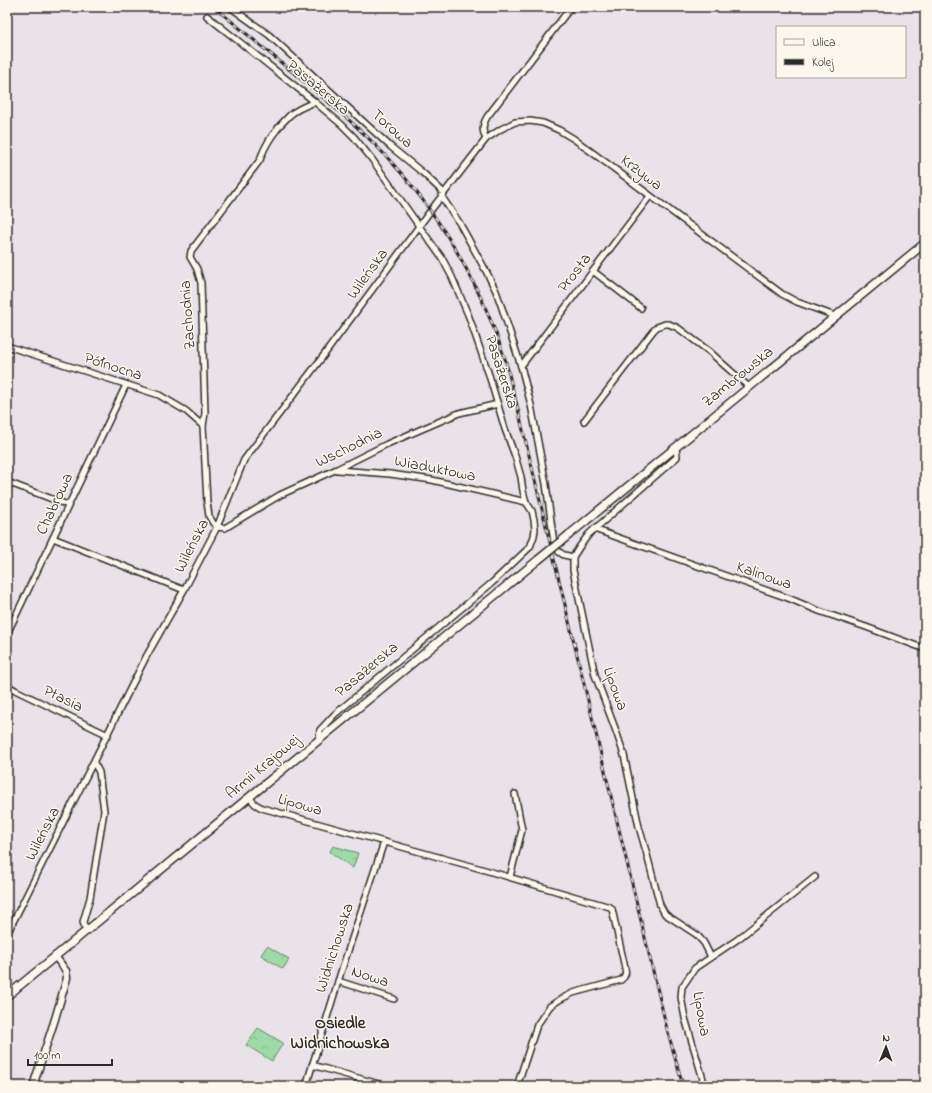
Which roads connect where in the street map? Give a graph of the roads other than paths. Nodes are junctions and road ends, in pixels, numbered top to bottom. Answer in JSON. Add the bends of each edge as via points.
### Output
{"nodes":[{"id":1,"x":230,"y":7,"type":"edge"},
{"id":2,"x":571,"y":7,"type":"edge"},
{"id":3,"x":207,"y":16,"type":"dead end"},
{"id":4,"x":315,"y":102,"type":"junction"},
{"id":5,"x":486,"y":139,"type":"junction"},
{"id":6,"x":443,"y":195,"type":"junction"},
{"id":7,"x":650,"y":196,"type":"junction"},
{"id":8,"x":419,"y":226,"type":"junction"},
{"id":9,"x":925,"y":243,"type":"edge"},
{"id":10,"x":593,"y":271,"type":"junction"},
{"id":11,"x":641,"y":308,"type":"dead end"},
{"id":12,"x":835,"y":316,"type":"junction"},
{"id":13,"x":7,"y":346,"type":"edge"},
{"id":14,"x":521,"y":366,"type":"junction"},
{"id":15,"x":126,"y":385,"type":"junction"},
{"id":16,"x":749,"y":387,"type":"junction"},
{"id":17,"x":498,"y":404,"type":"junction"},
{"id":18,"x":584,"y":421,"type":"dead end"},
{"id":19,"x":203,"y":426,"type":"junction"},
{"id":20,"x":676,"y":447,"type":"junction"},
{"id":21,"x":337,"y":470,"type":"junction"},
{"id":22,"x":7,"y":482,"type":"edge"},
{"id":23,"x":526,"y":502,"type":"junction"},
{"id":24,"x":68,"y":506,"type":"junction"},
{"id":25,"x":217,"y":527,"type":"junction"},
{"id":26,"x":594,"y":529,"type":"junction"},
{"id":27,"x":570,"y":534,"type":"joint"},
{"id":28,"x":53,"y":538,"type":"junction"},
{"id":29,"x":573,"y":557,"type":"junction"},
{"id":30,"x":184,"y":590,"type":"junction"},
{"id":31,"x":7,"y":634,"type":"edge"},
{"id":32,"x":925,"y":649,"type":"edge"},
{"id":33,"x":7,"y":685,"type":"edge"},
{"id":34,"x":108,"y":735,"type":"junction"},
{"id":35,"x":320,"y":739,"type":"junction"},
{"id":36,"x":94,"y":763,"type":"junction"},
{"id":37,"x":515,"y":794,"type":"dead end"},
{"id":38,"x":249,"y":797,"type":"junction"},
{"id":39,"x":384,"y":842,"type":"junction"},
{"id":40,"x":510,"y":877,"type":"junction"},
{"id":41,"x":815,"y":877,"type":"dead end"},
{"id":42,"x":86,"y":931,"type":"junction"},
{"id":43,"x":7,"y":934,"type":"edge"},
{"id":44,"x":55,"y":956,"type":"junction"},
{"id":45,"x":711,"y":957,"type":"junction"},
{"id":46,"x":338,"y":981,"type":"junction"},
{"id":47,"x":7,"y":996,"type":"edge"},
{"id":48,"x":394,"y":999,"type":"dead end"},
{"id":49,"x":312,"y":1065,"type":"junction"},
{"id":50,"x":33,"y":1086,"type":"edge"},
{"id":51,"x":306,"y":1086,"type":"edge"},
{"id":52,"x":386,"y":1086,"type":"edge"},
{"id":53,"x":517,"y":1086,"type":"edge"},
{"id":54,"x":705,"y":1086,"type":"edge"}],
"edges":[{"from":1,"to":6,"type":"street","name":"Torowa","via":[[269,35],[423,173]]},
{"from":2,"to":5,"type":"street","via":[[487,117],[483,131]]},
{"from":3,"to":4,"type":"street","name":"Pasażerska"},
{"from":4,"to":8,"type":"street","name":"Pasażerska","via":[[354,137]]},
{"from":4,"to":19,"type":"street","name":"Zachodnia","via":[[290,115],[277,129],[263,150],[260,160],[191,251],[190,257],[201,283],[205,413]]},
{"from":5,"to":6,"type":"street","name":"Krzywa"},
{"from":5,"to":7,"type":"street","name":"Krzywa","via":[[516,122],[543,123],[574,139]]},
{"from":6,"to":8,"type":"street","name":"Wileńska"},
{"from":6,"to":14,"type":"street","name":"Torowa","via":[[496,291]]},
{"from":7,"to":10,"type":"street","name":"Prosta"},
{"from":7,"to":12,"type":"street","name":"Krzywa","via":[[782,294]]},
{"from":8,"to":17,"type":"street","name":"Pasażerska","via":[[452,277]]},
{"from":8,"to":25,"type":"street","name":"Wileńska","via":[[244,460]]},
{"from":9,"to":12,"type":"main road","name":"Zambrowska"},
{"from":10,"to":11,"type":"street"},
{"from":10,"to":14,"type":"street","name":"Prosta"},
{"from":12,"to":16,"type":"main road","name":"Zambrowska"},
{"from":13,"to":15,"type":"street","name":"Północna"},
{"from":14,"to":29,"type":"street","name":"Torowa","via":[[536,429],[554,543],[559,552]]},
{"from":15,"to":19,"type":"street","name":"Północna","via":[[159,395],[186,411]]},
{"from":15,"to":24,"type":"street","name":"Chabrowa"},
{"from":16,"to":18,"type":"street","via":[[678,328],[669,324],[661,325],[653,331]]},
{"from":16,"to":20,"type":"main road","name":"Zambrowska"},
{"from":17,"to":21,"type":"street","name":"Wschodnia","via":[[459,413],[387,444]]},
{"from":17,"to":23,"type":"street","name":"Pasażerska","via":[[515,456]]},
{"from":19,"to":25,"type":"street","name":"Zachodnia","via":[[207,502],[209,516]]},
{"from":20,"to":26,"type":"street","via":[[677,457]]},
{"from":20,"to":27,"type":"main road","name":"Zambrowska"},
{"from":21,"to":23,"type":"street","name":"Wiaduktowa","via":[[432,480]]},
{"from":21,"to":25,"type":"street","name":"Wschodnia","via":[[280,495],[225,528]]},
{"from":22,"to":24,"type":"street"},
{"from":23,"to":35,"type":"street","name":"Pasażerska","via":[[532,511],[535,529],[530,547],[493,582],[335,714],[320,730]]},
{"from":24,"to":28,"type":"street","name":"Chabrowa"},
{"from":25,"to":30,"type":"street","name":"Wileńska"},
{"from":26,"to":29,"type":"street"},
{"from":26,"to":32,"type":"street","name":"Kalinowa"},
{"from":27,"to":35,"type":"main road","name":"Armii Krajowej","bridge":true},
{"from":28,"to":30,"type":"street"},
{"from":28,"to":31,"type":"street","name":"Chabrowa"},
{"from":29,"to":45,"type":"street","name":"Lipowa","via":[[572,570],[587,644],[595,675],[624,755],[639,827],[660,905],[665,914],[697,935]]},
{"from":30,"to":34,"type":"street","name":"Wileńska","via":[[146,657]]},
{"from":33,"to":34,"type":"street","name":"Ptasia"},
{"from":34,"to":36,"type":"street","name":"Wileńska"},
{"from":35,"to":38,"type":"main road","name":"Armii Krajowej"},
{"from":36,"to":42,"type":"street","via":[[99,772],[104,811],[90,898],[83,922]]},
{"from":36,"to":43,"type":"street","name":"Wileńska"},
{"from":37,"to":40,"type":"street","via":[[522,830]]},
{"from":38,"to":39,"type":"street","name":"Lipowa","via":[[262,808]]},
{"from":38,"to":42,"type":"main road","name":"Armii Krajowej"},
{"from":39,"to":40,"type":"street","name":"Lipowa"},
{"from":39,"to":46,"type":"street","name":"Widnichowska"},
{"from":40,"to":53,"type":"street","name":"Lipowa","via":[[610,907],[626,973],[621,980],[573,993],[550,1006],[537,1025]]},
{"from":41,"to":45,"type":"street","name":"Lipowa","via":[[738,939]]},
{"from":42,"to":44,"type":"main road","name":"Armii Krajowej"},
{"from":44,"to":47,"type":"main road","name":"Armii Krajowej"},
{"from":44,"to":50,"type":"street","via":[[66,971],[67,978]]},
{"from":45,"to":54,"type":"street","name":"Lipowa","via":[[695,968],[682,987],[681,998]]},
{"from":46,"to":48,"type":"street","name":"Nowa"},
{"from":46,"to":49,"type":"street","name":"Widnichowska"},
{"from":49,"to":51,"type":"street","name":"Widnichowska"},
{"from":49,"to":52,"type":"street"}]}
